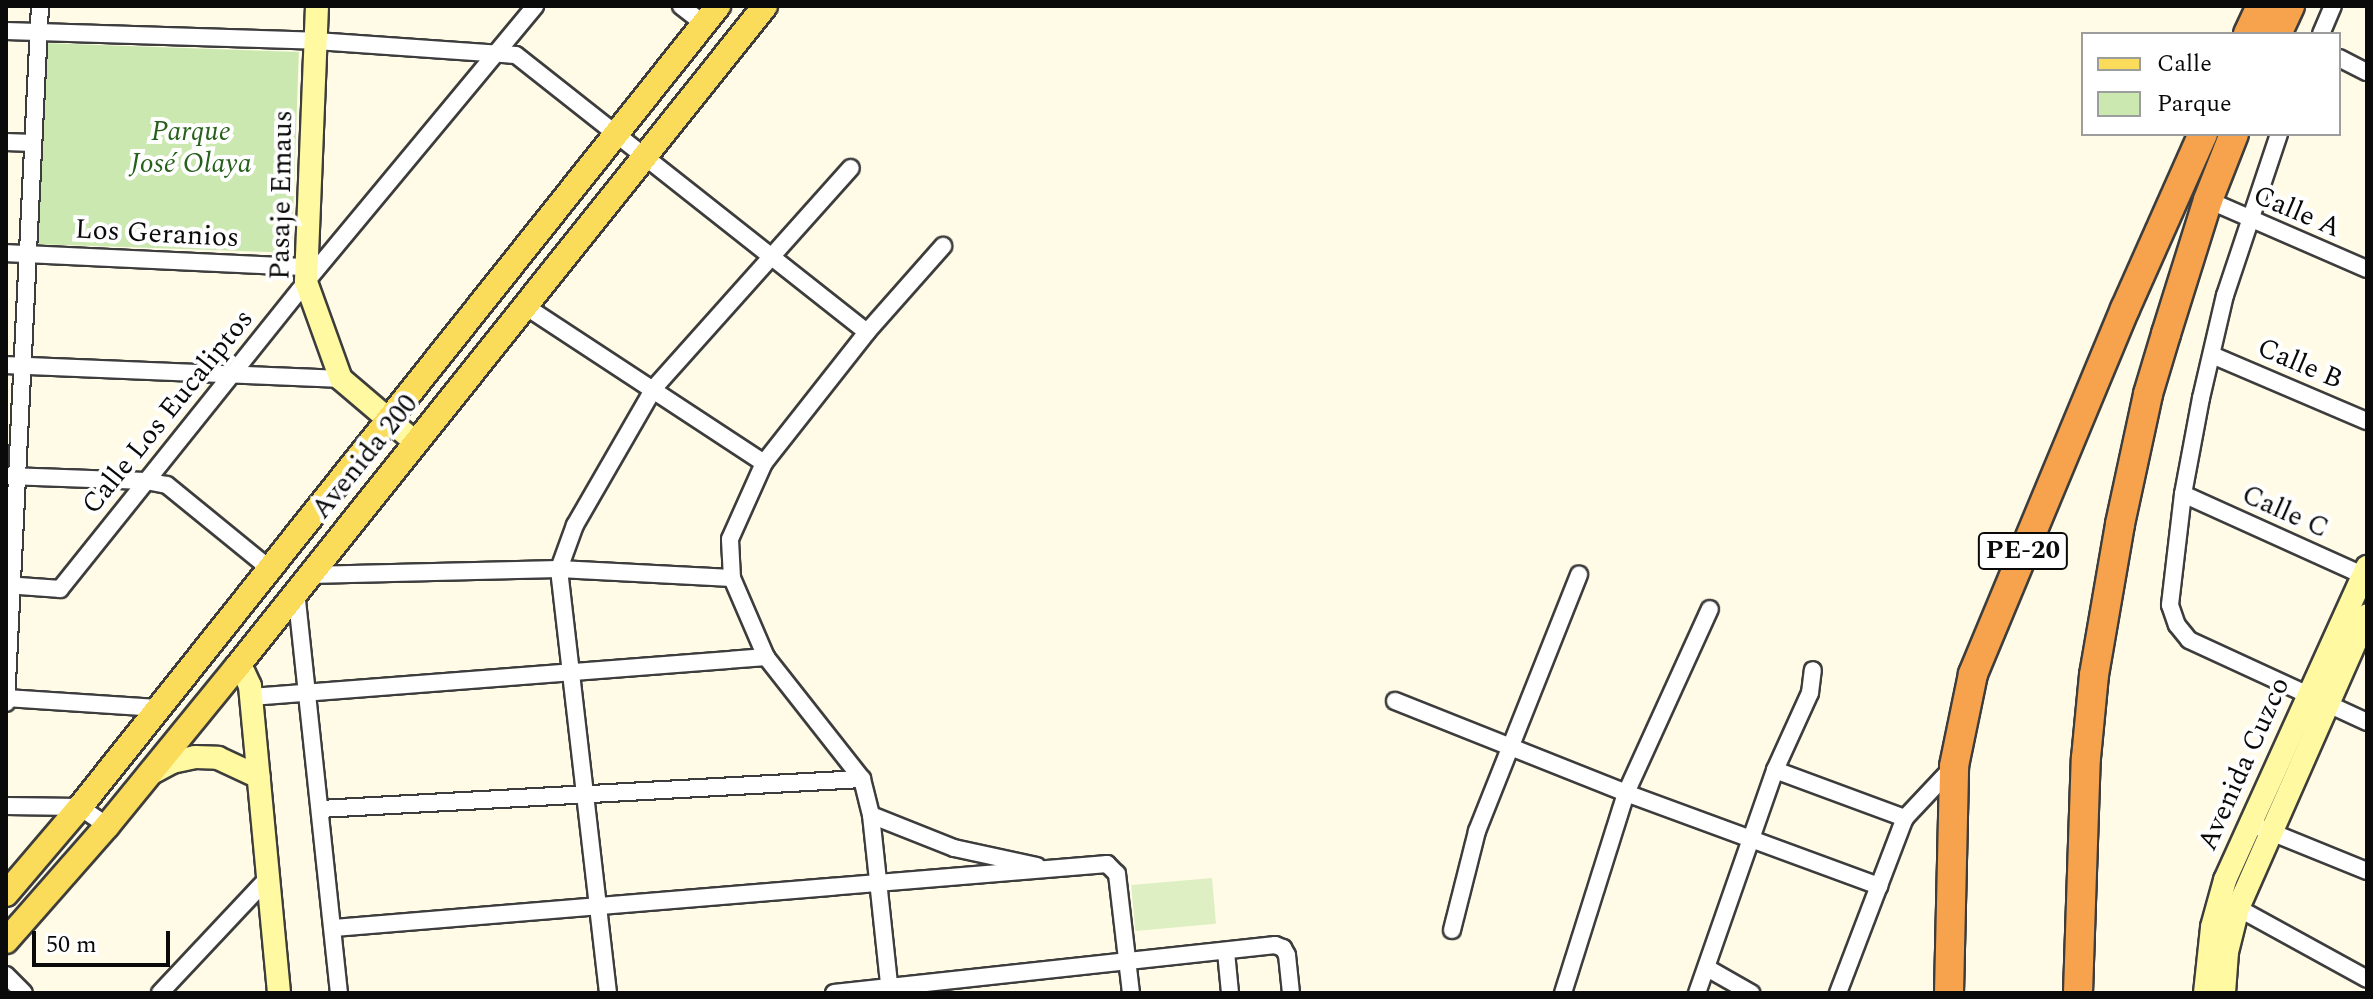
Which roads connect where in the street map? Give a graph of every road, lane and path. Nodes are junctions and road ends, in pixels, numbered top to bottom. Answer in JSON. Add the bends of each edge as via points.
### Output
{"nodes":[{"id":1,"x":40,"y":6,"type":"edge"},
{"id":2,"x":317,"y":6,"type":"edge"},
{"id":3,"x":535,"y":6,"type":"edge"},
{"id":4,"x":681,"y":6,"type":"edge"},
{"id":5,"x":765,"y":6,"type":"edge"},
{"id":6,"x":2261,"y":6,"type":"edge"},
{"id":7,"x":2333,"y":6,"type":"edge"},
{"id":8,"x":711,"y":15,"type":"edge"},
{"id":9,"x":6,"y":31,"type":"edge"},
{"id":10,"x":38,"y":32,"type":"junction"},
{"id":11,"x":2249,"y":32,"type":"edge"},
{"id":12,"x":2322,"y":32,"type":"edge"},
{"id":13,"x":316,"y":41,"type":"junction"},
{"id":14,"x":498,"y":53,"type":"junction"},
{"id":15,"x":2341,"y":59,"type":"edge"},
{"id":16,"x":2367,"y":72,"type":"edge"},
{"id":17,"x":617,"y":135,"type":"junction"},
{"id":18,"x":2202,"y":136,"type":"edge"},
{"id":19,"x":2233,"y":136,"type":"edge"},
{"id":20,"x":2278,"y":136,"type":"edge"},
{"id":21,"x":6,"y":142,"type":"edge"},
{"id":22,"x":33,"y":143,"type":"junction"},
{"id":23,"x":644,"y":156,"type":"junction"},
{"id":24,"x":851,"y":168,"type":"dead end"},
{"id":25,"x":2208,"y":200,"type":"junction"},
{"id":26,"x":2248,"y":220,"type":"junction"},
{"id":27,"x":943,"y":246,"type":"dead end"},
{"id":28,"x":6,"y":253,"type":"edge"},
{"id":29,"x":27,"y":254,"type":"junction"},
{"id":30,"x":772,"y":256,"type":"junction"},
{"id":31,"x":2367,"y":269,"type":"edge"},
{"id":32,"x":306,"y":274,"type":"junction"},
{"id":33,"x":525,"y":306,"type":"junction"},
{"id":34,"x":867,"y":332,"type":"junction"},
{"id":35,"x":2212,"y":355,"type":"junction"},
{"id":36,"x":14,"y":366,"type":"edge"},
{"id":37,"x":231,"y":375,"type":"junction"},
{"id":38,"x":341,"y":379,"type":"junction"},
{"id":39,"x":654,"y":388,"type":"junction"},
{"id":40,"x":387,"y":418,"type":"junction"},
{"id":41,"x":2367,"y":421,"type":"edge"},
{"id":42,"x":415,"y":442,"type":"junction"},
{"id":43,"x":764,"y":463,"type":"junction"},
{"id":44,"x":11,"y":476,"type":"edge"},
{"id":45,"x":146,"y":481,"type":"junction"},
{"id":46,"x":2183,"y":494,"type":"junction"},
{"id":47,"x":270,"y":569,"type":"junction"},
{"id":48,"x":559,"y":569,"type":"junction"},
{"id":49,"x":2366,"y":573,"type":"edge"},
{"id":50,"x":1579,"y":575,"type":"dead end"},
{"id":51,"x":732,"y":578,"type":"junction"},
{"id":52,"x":302,"y":583,"type":"junction"},
{"id":53,"x":9,"y":586,"type":"edge"},
{"id":54,"x":1710,"y":609,"type":"dead end"},
{"id":55,"x":2367,"y":615,"type":"edge"},
{"id":56,"x":766,"y":657,"type":"junction"},
{"id":57,"x":236,"y":668,"type":"junction"},
{"id":58,"x":1813,"y":670,"type":"dead end"},
{"id":59,"x":571,"y":672,"type":"junction"},
{"id":60,"x":307,"y":693,"type":"junction"},
{"id":61,"x":251,"y":697,"type":"junction"},
{"id":62,"x":2317,"y":699,"type":"junction"},
{"id":63,"x":6,"y":700,"type":"edge"},
{"id":64,"x":1395,"y":701,"type":"dead end"},
{"id":65,"x":158,"y":708,"type":"junction"},
{"id":66,"x":2367,"y":722,"type":"edge"},
{"id":67,"x":1511,"y":746,"type":"junction"},
{"id":68,"x":1954,"y":766,"type":"junction"},
{"id":69,"x":1775,"y":770,"type":"junction"},
{"id":70,"x":147,"y":776,"type":"junction"},
{"id":71,"x":259,"y":777,"type":"junction"},
{"id":72,"x":862,"y":779,"type":"junction"},
{"id":73,"x":583,"y":793,"type":"junction"},
{"id":74,"x":1626,"y":793,"type":"junction"},
{"id":75,"x":6,"y":806,"type":"edge"},
{"id":76,"x":80,"y":807,"type":"junction"},
{"id":77,"x":320,"y":809,"type":"junction"},
{"id":78,"x":871,"y":815,"type":"junction"},
{"id":79,"x":1905,"y":818,"type":"junction"},
{"id":80,"x":107,"y":826,"type":"junction"},
{"id":81,"x":2260,"y":827,"type":"junction"},
{"id":82,"x":1750,"y":839,"type":"junction"},
{"id":83,"x":1058,"y":871,"type":"junction"},
{"id":84,"x":2367,"y":871,"type":"edge"},
{"id":85,"x":269,"y":877,"type":"junction"},
{"id":86,"x":878,"y":884,"type":"junction"},
{"id":87,"x":1879,"y":886,"type":"junction"},
{"id":88,"x":6,"y":894,"type":"edge"},
{"id":89,"x":597,"y":906,"type":"junction"},
{"id":90,"x":2238,"y":908,"type":"junction"},
{"id":91,"x":334,"y":928,"type":"junction"},
{"id":92,"x":1452,"y":930,"type":"dead end"},
{"id":93,"x":6,"y":941,"type":"edge"},
{"id":94,"x":1226,"y":952,"type":"junction"},
{"id":95,"x":1127,"y":962,"type":"junction"},
{"id":96,"x":1707,"y":968,"type":"junction"},
{"id":97,"x":6,"y":975,"type":"edge"},
{"id":98,"x":2367,"y":979,"type":"edge"},
{"id":99,"x":890,"y":990,"type":"edge"},
{"id":100,"x":24,"y":993,"type":"edge"},
{"id":101,"x":160,"y":993,"type":"edge"},
{"id":102,"x":279,"y":993,"type":"edge"},
{"id":103,"x":339,"y":993,"type":"edge"},
{"id":104,"x":608,"y":993,"type":"edge"},
{"id":105,"x":834,"y":993,"type":"edge"},
{"id":106,"x":1131,"y":993,"type":"edge"},
{"id":107,"x":1230,"y":993,"type":"edge"},
{"id":108,"x":1291,"y":993,"type":"edge"},
{"id":109,"x":1563,"y":993,"type":"edge"},
{"id":110,"x":1697,"y":993,"type":"edge"},
{"id":111,"x":1751,"y":993,"type":"edge"},
{"id":112,"x":1838,"y":993,"type":"edge"},
{"id":113,"x":1949,"y":993,"type":"edge"},
{"id":114,"x":2078,"y":993,"type":"edge"},
{"id":115,"x":2205,"y":993,"type":"edge"},
{"id":116,"x":2224,"y":993,"type":"edge"}],
"edges":[{"from":1,"to":10,"type":"street"},
{"from":2,"to":13,"type":"street","name":"Pasaje Emaus"},
{"from":3,"to":14,"type":"street","name":"Calle Los Eucaliptos"},
{"from":4,"to":8,"type":"street"},
{"from":5,"to":23,"type":"main road","name":"Avenida 200"},
{"from":6,"to":11,"type":"highway"},
{"from":7,"to":12,"type":"street"},
{"from":8,"to":17,"type":"main road","name":"Avenida 200"},
{"from":9,"to":10,"type":"street"},
{"from":10,"to":13,"type":"street"},
{"from":10,"to":22,"type":"street"},
{"from":13,"to":14,"type":"street"},
{"from":13,"to":32,"type":"street","name":"Pasaje Emaus"},
{"from":14,"to":17,"type":"street","via":[[516,55]]},
{"from":14,"to":32,"type":"street","name":"Calle Los Eucaliptos"},
{"from":15,"to":16,"type":"street"},
{"from":17,"to":23,"type":"street"},
{"from":17,"to":40,"type":"main road","name":"Avenida 200"},
{"from":18,"to":68,"type":"highway","number":"PE-20","via":[[1991,626],[1973,674]]},
{"from":19,"to":25,"type":"highway"},
{"from":20,"to":26,"type":"street"},
{"from":21,"to":22,"type":"street"},
{"from":22,"to":29,"type":"street"},
{"from":23,"to":30,"type":"street"},
{"from":23,"to":33,"type":"main road","name":"Avenida 200"},
{"from":24,"to":30,"type":"street"},
{"from":25,"to":26,"type":"street","name":"Calle A"},
{"from":25,"to":114,"type":"highway","via":[[2148,394],[2094,675],[2080,849]]},
{"from":26,"to":31,"type":"street","name":"Calle A"},
{"from":26,"to":35,"type":"street"},
{"from":27,"to":34,"type":"street"},
{"from":28,"to":29,"type":"street","name":"Los Geranios"},
{"from":29,"to":32,"type":"street","name":"Los Geranios"},
{"from":29,"to":36,"type":"street"},
{"from":30,"to":34,"type":"street"},
{"from":30,"to":39,"type":"street"},
{"from":32,"to":37,"type":"street","name":"Calle Los Eucaliptos"},
{"from":32,"to":38,"type":"street","name":"Pasaje Emaus"},
{"from":33,"to":39,"type":"street"},
{"from":33,"to":42,"type":"main road","name":"Avenida 200"},
{"from":34,"to":43,"type":"street"},
{"from":35,"to":41,"type":"street","name":"Calle B"},
{"from":35,"to":46,"type":"street"},
{"from":36,"to":37,"type":"street"},
{"from":36,"to":44,"type":"street"},
{"from":37,"to":38,"type":"street"},
{"from":37,"to":45,"type":"street","name":"Calle Los Eucaliptos"},
{"from":38,"to":40,"type":"street","name":"Pasaje Emaus"},
{"from":39,"to":43,"type":"street"},
{"from":39,"to":48,"type":"street","via":[[575,525]]},
{"from":40,"to":42,"type":"street","name":"Pasaje Emaus"},
{"from":40,"to":47,"type":"main road","name":"Avenida 200"},
{"from":42,"to":52,"type":"main road","name":"Avenida 200"},
{"from":43,"to":51,"type":"street","via":[[730,539]]},
{"from":44,"to":45,"type":"street"},
{"from":44,"to":53,"type":"street"},
{"from":45,"to":47,"type":"street","via":[[167,485]]},
{"from":45,"to":53,"type":"street","name":"Calle Los Eucaliptos","via":[[60,589]]},
{"from":46,"to":49,"type":"street","name":"Calle C"},
{"from":46,"to":62,"type":"street","via":[[2170,605],[2177,625],[2189,640]]},
{"from":47,"to":65,"type":"main road","name":"Avenida 200"},
{"from":48,"to":51,"type":"street"},
{"from":48,"to":52,"type":"street"},
{"from":48,"to":59,"type":"street"},
{"from":49,"to":62,"type":"street","name":"Avenida Cuzco"},
{"from":50,"to":67,"type":"street"},
{"from":51,"to":56,"type":"street"},
{"from":52,"to":57,"type":"main road","name":"Avenida 200"},
{"from":52,"to":60,"type":"street"},
{"from":53,"to":63,"type":"street"},
{"from":54,"to":74,"type":"street"},
{"from":55,"to":62,"type":"street","name":"Avenida Cuzco"},
{"from":56,"to":59,"type":"street"},
{"from":56,"to":72,"type":"street"},
{"from":57,"to":61,"type":"street","via":[[244,673]]},
{"from":57,"to":70,"type":"main road","name":"Avenida 200"},
{"from":58,"to":69,"type":"street","via":[[1810,693]]},
{"from":59,"to":60,"type":"street"},
{"from":59,"to":73,"type":"street"},
{"from":60,"to":61,"type":"street"},
{"from":60,"to":77,"type":"street"},
{"from":61,"to":71,"type":"street"},
{"from":62,"to":66,"type":"street"},
{"from":62,"to":81,"type":"street","name":"Avenida Cuzco"},
{"from":63,"to":65,"type":"street"},
{"from":64,"to":67,"type":"street"},
{"from":65,"to":76,"type":"main road","name":"Avenida 200"},
{"from":67,"to":74,"type":"street"},
{"from":67,"to":92,"type":"street","via":[[1477,831]]},
{"from":68,"to":79,"type":"street"},
{"from":68,"to":113,"type":"highway","number":"PE-20"},
{"from":69,"to":79,"type":"street"},
{"from":69,"to":82,"type":"street"},
{"from":70,"to":71,"type":"street","via":[[195,757],[218,758]]},
{"from":70,"to":80,"type":"main road","name":"Avenida 200"},
{"from":71,"to":85,"type":"street"},
{"from":72,"to":73,"type":"street"},
{"from":72,"to":78,"type":"street"},
{"from":73,"to":77,"type":"street"},
{"from":73,"to":89,"type":"street"},
{"from":74,"to":82,"type":"street"},
{"from":74,"to":109,"type":"street"},
{"from":75,"to":76,"type":"street"},
{"from":76,"to":80,"type":"street"},
{"from":76,"to":88,"type":"main road","name":"Avenida 200"},
{"from":77,"to":91,"type":"street"},
{"from":78,"to":83,"type":"street","via":[[954,848]]},
{"from":78,"to":86,"type":"street"},
{"from":79,"to":87,"type":"street"},
{"from":80,"to":93,"type":"main road","name":"Avenida 200"},
{"from":81,"to":84,"type":"street"},
{"from":81,"to":90,"type":"street","name":"Avenida Cuzco"},
{"from":81,"to":115,"type":"street","name":"Avenida Cuzco","via":[[2215,911]]},
{"from":82,"to":87,"type":"street"},
{"from":82,"to":96,"type":"street"},
{"from":83,"to":86,"type":"street"},
{"from":83,"to":95,"type":"street","via":[[1107,864],[1114,868]]},
{"from":85,"to":101,"type":"street"},
{"from":85,"to":102,"type":"street"},
{"from":86,"to":89,"type":"street"},
{"from":86,"to":99,"type":"street"},
{"from":87,"to":112,"type":"street"},
{"from":89,"to":91,"type":"street"},
{"from":89,"to":104,"type":"street"},
{"from":90,"to":98,"type":"street"},
{"from":90,"to":116,"type":"street","name":"Avenida Cuzco"},
{"from":91,"to":103,"type":"street"},
{"from":94,"to":95,"type":"street"},
{"from":94,"to":107,"type":"street"},
{"from":94,"to":108,"type":"street","via":[[1283,948]]},
{"from":95,"to":99,"type":"street"},
{"from":95,"to":106,"type":"street"},
{"from":96,"to":110,"type":"street"},
{"from":96,"to":111,"type":"street"},
{"from":97,"to":100,"type":"street"},
{"from":99,"to":105,"type":"street"}]}
